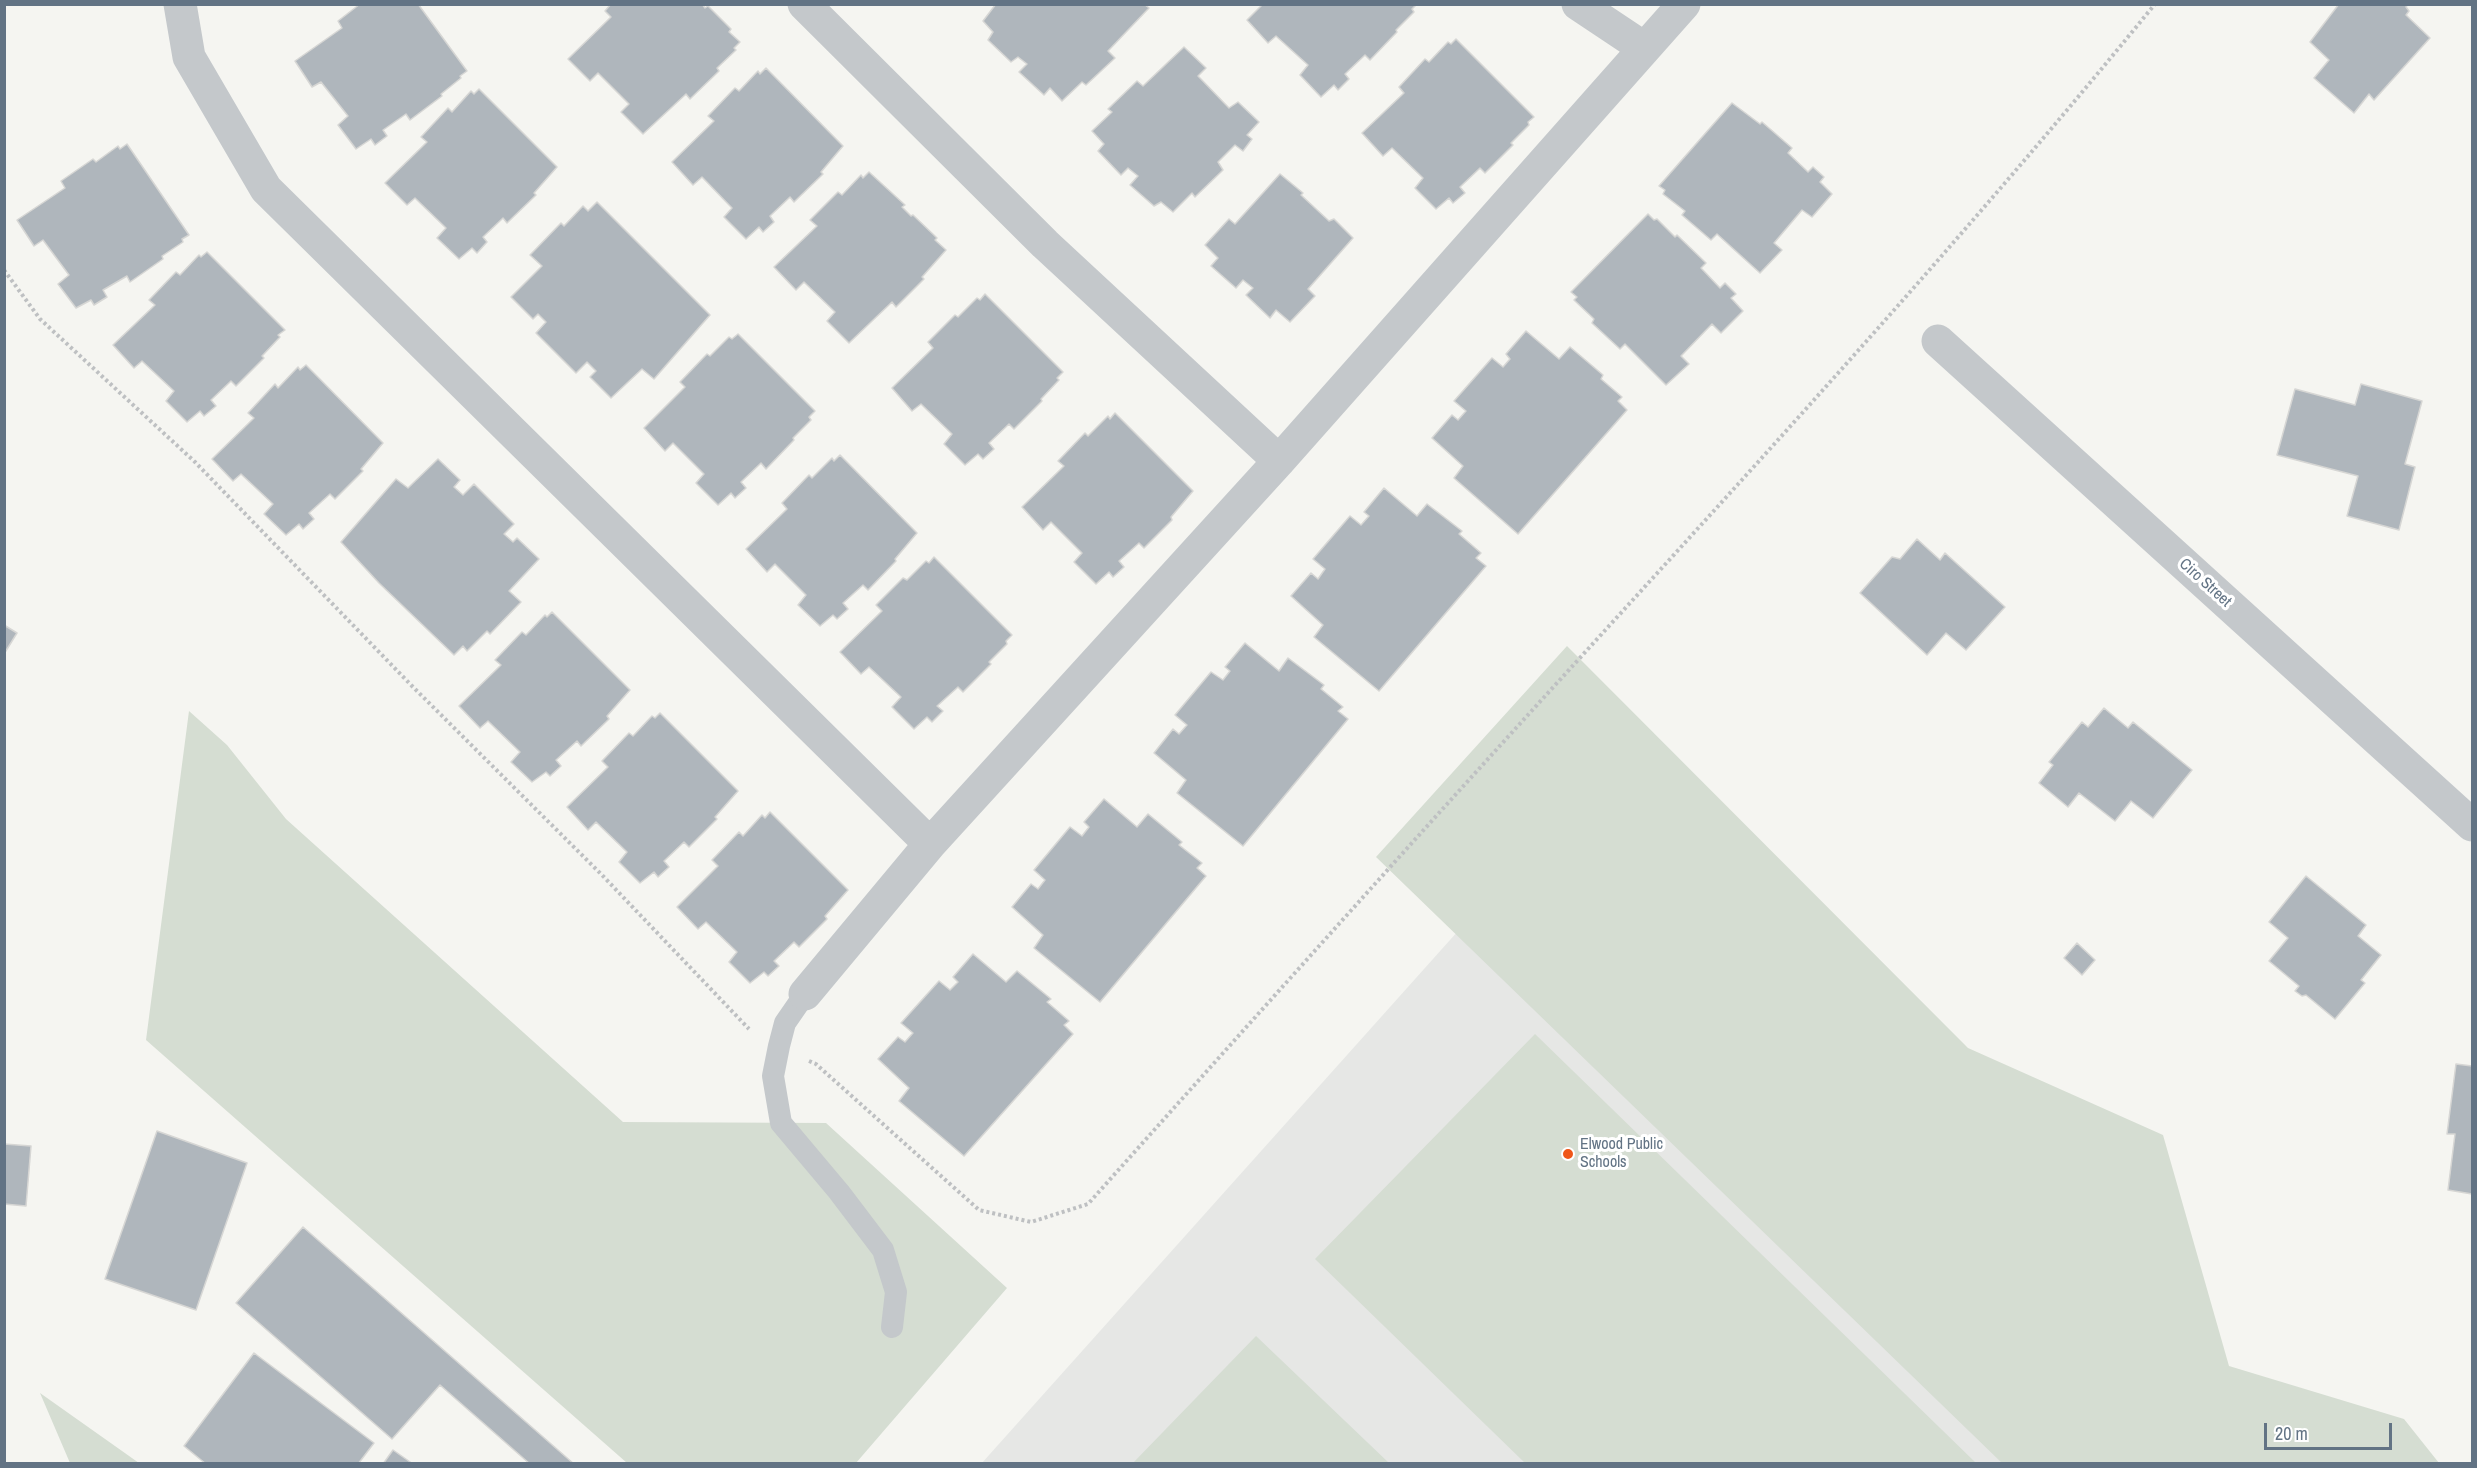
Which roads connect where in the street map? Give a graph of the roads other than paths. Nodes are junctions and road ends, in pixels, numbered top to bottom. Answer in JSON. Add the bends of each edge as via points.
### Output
{"nodes":[{"id":1,"x":180,"y":4,"type":"edge"},
{"id":2,"x":804,"y":4,"type":"edge"},
{"id":3,"x":1578,"y":4,"type":"edge"},
{"id":4,"x":1684,"y":4,"type":"edge"},
{"id":5,"x":1644,"y":48,"type":"junction"},
{"id":6,"x":1938,"y":341,"type":"dead end"},
{"id":7,"x":1279,"y":460,"type":"junction"},
{"id":8,"x":2472,"y":825,"type":"edge"},
{"id":9,"x":930,"y":844,"type":"junction"},
{"id":10,"x":805,"y":994,"type":"joint"},
{"id":11,"x":891,"y":1327,"type":"dead end"}],
"edges":[{"from":1,"to":9,"type":"street","via":[[189,57],[266,189]]},
{"from":2,"to":7,"type":"street","via":[[1045,244]]},
{"from":3,"to":5,"type":"street"},
{"from":4,"to":5,"type":"street"},
{"from":5,"to":7,"type":"street"},
{"from":6,"to":8,"type":"street","name":"Ciro Street"},
{"from":7,"to":9,"type":"street"},
{"from":9,"to":10,"type":"street"},
{"from":10,"to":11,"type":"lane","via":[[786,1023],[778,1046],[773,1076],[782,1123],[883,1250],[896,1292]]}]}
